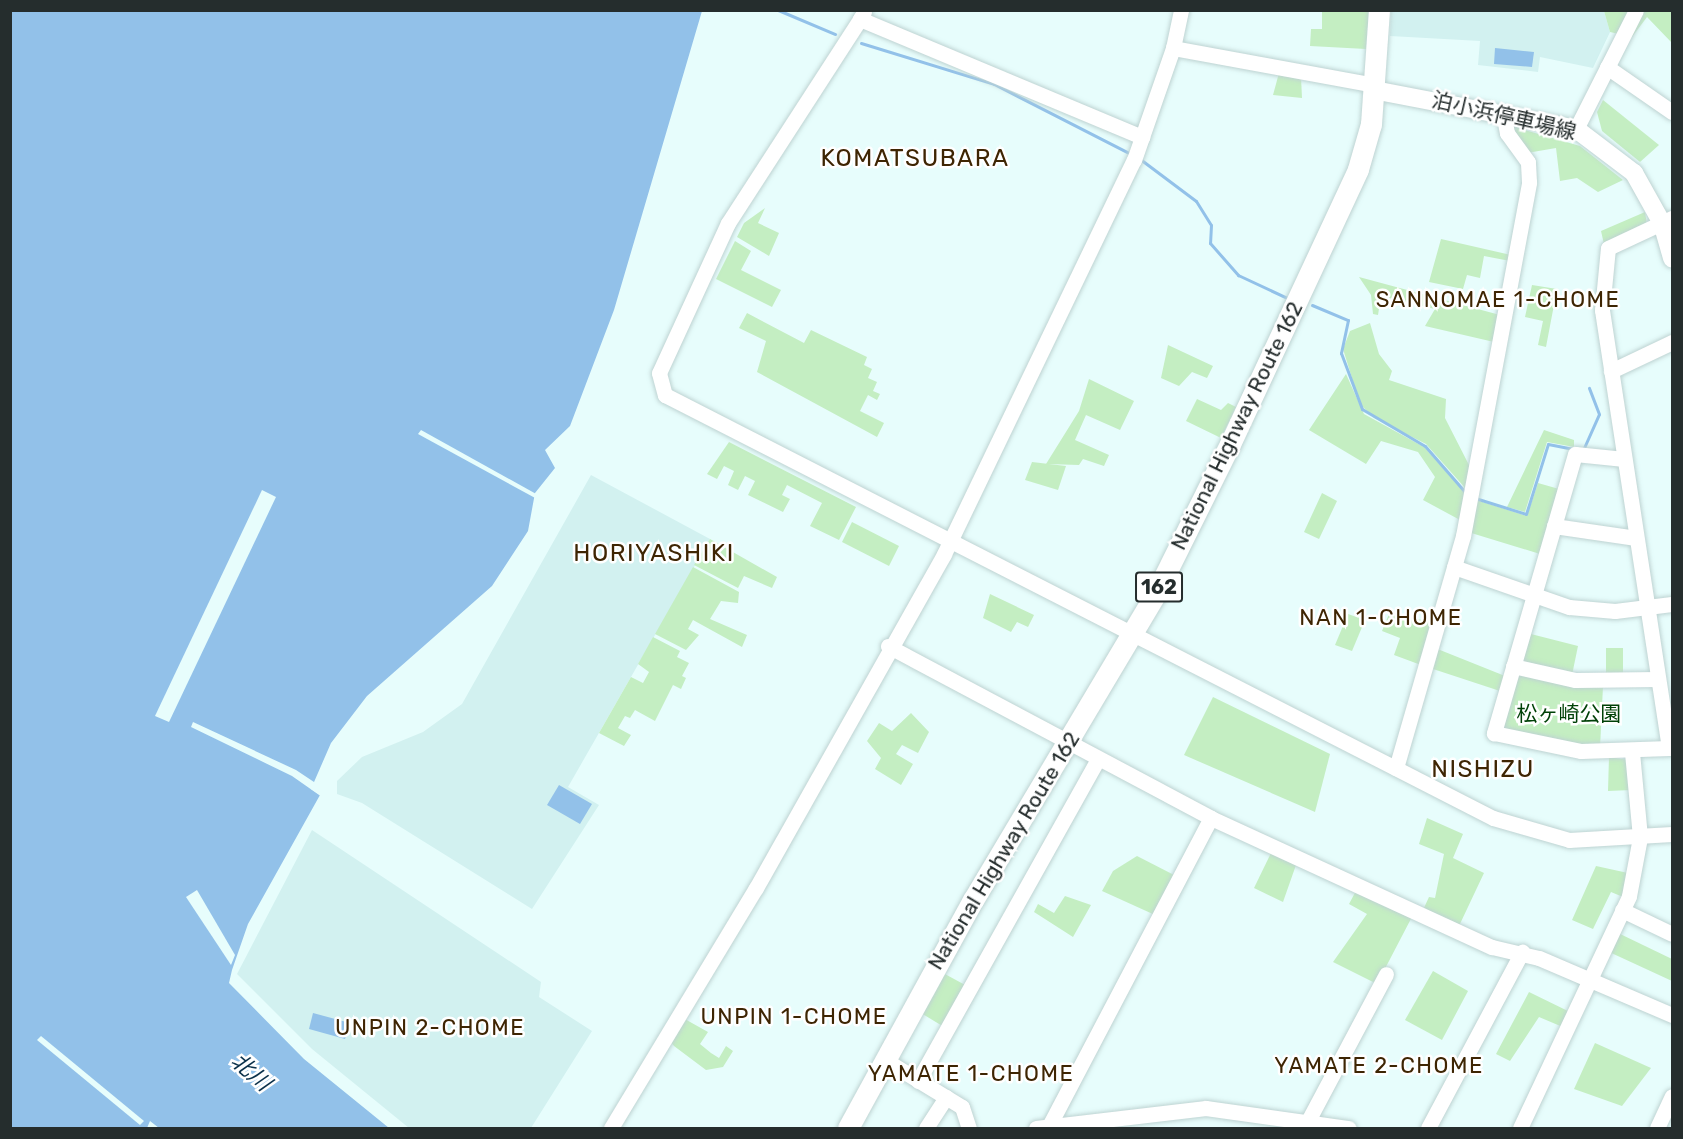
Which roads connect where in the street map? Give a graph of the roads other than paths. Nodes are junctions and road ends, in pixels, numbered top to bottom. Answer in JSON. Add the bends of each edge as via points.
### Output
{"nodes":[{"id":1,"x":1180,"y":10,"type":"edge"},
{"id":2,"x":1379,"y":10,"type":"edge"},
{"id":3,"x":1636,"y":10,"type":"edge"},
{"id":4,"x":862,"y":15,"type":"edge"},
{"id":5,"x":1173,"y":48,"type":"junction"},
{"id":6,"x":1607,"y":67,"type":"junction"},
{"id":7,"x":1374,"y":87,"type":"junction"},
{"id":8,"x":1672,"y":112,"type":"edge"},
{"id":9,"x":1503,"y":113,"type":"junction"},
{"id":10,"x":1576,"y":129,"type":"junction"},
{"id":11,"x":1142,"y":137,"type":"junction"},
{"id":12,"x":1667,"y":220,"type":"edge"},
{"id":13,"x":1672,"y":259,"type":"edge"},
{"id":14,"x":1672,"y":342,"type":"edge"},
{"id":15,"x":1611,"y":371,"type":"junction"},
{"id":16,"x":1623,"y":459,"type":"junction"},
{"id":17,"x":1554,"y":526,"type":"junction"},
{"id":18,"x":1636,"y":538,"type":"junction"},
{"id":19,"x":951,"y":541,"type":"junction"},
{"id":20,"x":1454,"y":567,"type":"junction"},
{"id":21,"x":1533,"y":597,"type":"junction"},
{"id":22,"x":1672,"y":604,"type":"edge"},
{"id":23,"x":1647,"y":608,"type":"junction"},
{"id":24,"x":1134,"y":633,"type":"junction"},
{"id":25,"x":888,"y":646,"type":"junction"},
{"id":26,"x":1513,"y":666,"type":"junction"},
{"id":27,"x":1658,"y":679,"type":"junction"},
{"id":28,"x":1067,"y":744,"type":"junction"},
{"id":29,"x":1632,"y":752,"type":"junction"},
{"id":30,"x":1097,"y":760,"type":"junction"},
{"id":31,"x":1396,"y":768,"type":"junction"},
{"id":32,"x":1211,"y":818,"type":"junction"},
{"id":33,"x":1672,"y":834,"type":"edge"},
{"id":34,"x":1640,"y":837,"type":"junction"},
{"id":35,"x":1622,"y":910,"type":"junction"},
{"id":36,"x":1672,"y":934,"type":"edge"},
{"id":37,"x":1522,"y":952,"type":"junction"},
{"id":38,"x":1386,"y":974,"type":"dead end"},
{"id":39,"x":1589,"y":979,"type":"junction"},
{"id":40,"x":1672,"y":1015,"type":"edge"},
{"id":41,"x":885,"y":1060,"type":"junction"},
{"id":42,"x":918,"y":1081,"type":"junction"},
{"id":43,"x":1672,"y":1096,"type":"edge"},
{"id":44,"x":946,"y":1097,"type":"junction"},
{"id":45,"x":1309,"y":1119,"type":"junction"},
{"id":46,"x":1264,"y":1121,"type":"edge"},
{"id":47,"x":1043,"y":1127,"type":"edge"},
{"id":48,"x":611,"y":1128,"type":"edge"},
{"id":49,"x":848,"y":1128,"type":"edge"},
{"id":50,"x":926,"y":1128,"type":"edge"},
{"id":51,"x":969,"y":1128,"type":"edge"},
{"id":52,"x":1349,"y":1128,"type":"edge"},
{"id":53,"x":1428,"y":1128,"type":"edge"},
{"id":54,"x":1520,"y":1128,"type":"edge"},
{"id":55,"x":1657,"y":1128,"type":"edge"}],
"edges":[{"from":1,"to":5,"type":"street"},
{"from":2,"to":7,"type":"highway","name":"National Highway Route 162","number":"162"},
{"from":3,"to":6,"type":"street"},
{"from":4,"to":11,"type":"street"},
{"from":4,"to":19,"type":"street","via":[[728,223],[658,382],[671,399]]},
{"from":5,"to":7,"type":"street"},
{"from":5,"to":11,"type":"street"},
{"from":6,"to":8,"type":"street"},
{"from":6,"to":10,"type":"street"},
{"from":7,"to":9,"type":"main road","name":"泊小浜停車場線"},
{"from":7,"to":24,"type":"highway","name":"National Highway Route 162","number":"162","via":[[1358,169],[1206,494]]},
{"from":9,"to":10,"type":"main road","name":"泊小浜停車場線"},
{"from":9,"to":20,"type":"street","via":[[1507,132],[1528,162],[1529,182]]},
{"from":10,"to":12,"type":"main road","name":"泊小浜停車場線","via":[[1634,173]]},
{"from":11,"to":19,"type":"street"},
{"from":12,"to":13,"type":"main road","name":"泊小浜停車場線"},
{"from":12,"to":15,"type":"street","via":[[1608,248],[1602,310]]},
{"from":14,"to":15,"type":"street"},
{"from":15,"to":16,"type":"street"},
{"from":16,"to":17,"type":"street","via":[[1575,454]]},
{"from":16,"to":18,"type":"street"},
{"from":17,"to":18,"type":"street"},
{"from":17,"to":21,"type":"street"},
{"from":18,"to":23,"type":"street"},
{"from":19,"to":24,"type":"street"},
{"from":19,"to":25,"type":"street"},
{"from":20,"to":21,"type":"street"},
{"from":20,"to":31,"type":"street"},
{"from":21,"to":23,"type":"street","via":[[1592,610]]},
{"from":21,"to":26,"type":"street"},
{"from":22,"to":23,"type":"street"},
{"from":23,"to":27,"type":"street"},
{"from":24,"to":28,"type":"highway","name":"National Highway Route 162","number":"162"},
{"from":24,"to":31,"type":"street"},
{"from":25,"to":28,"type":"street"},
{"from":25,"to":48,"type":"street","via":[[756,888]]},
{"from":26,"to":27,"type":"street","via":[[1594,681]]},
{"from":26,"to":29,"type":"street","via":[[1494,732],[1559,749]]},
{"from":27,"to":29,"type":"street","via":[[1669,748]]},
{"from":28,"to":30,"type":"street"},
{"from":28,"to":41,"type":"highway","name":"National Highway Route 162","number":"162"},
{"from":29,"to":34,"type":"street"},
{"from":30,"to":32,"type":"street"},
{"from":30,"to":42,"type":"street"},
{"from":31,"to":34,"type":"street","via":[[1493,818],[1542,835]]},
{"from":32,"to":37,"type":"street","via":[[1492,946]]},
{"from":32,"to":47,"type":"street"},
{"from":33,"to":34,"type":"street"},
{"from":34,"to":35,"type":"street"},
{"from":35,"to":36,"type":"street"},
{"from":35,"to":39,"type":"street"},
{"from":37,"to":39,"type":"street"},
{"from":37,"to":53,"type":"street"},
{"from":38,"to":45,"type":"street"},
{"from":39,"to":40,"type":"street"},
{"from":39,"to":54,"type":"street"},
{"from":41,"to":42,"type":"street"},
{"from":41,"to":49,"type":"highway","name":"National Highway Route 162","number":"162"},
{"from":42,"to":44,"type":"street"},
{"from":43,"to":55,"type":"street"},
{"from":44,"to":50,"type":"street"},
{"from":44,"to":51,"type":"street","via":[[962,1107]]},
{"from":45,"to":46,"type":"street"},
{"from":45,"to":52,"type":"street"},
{"from":46,"to":47,"type":"street","via":[[1206,1108]]}]}
